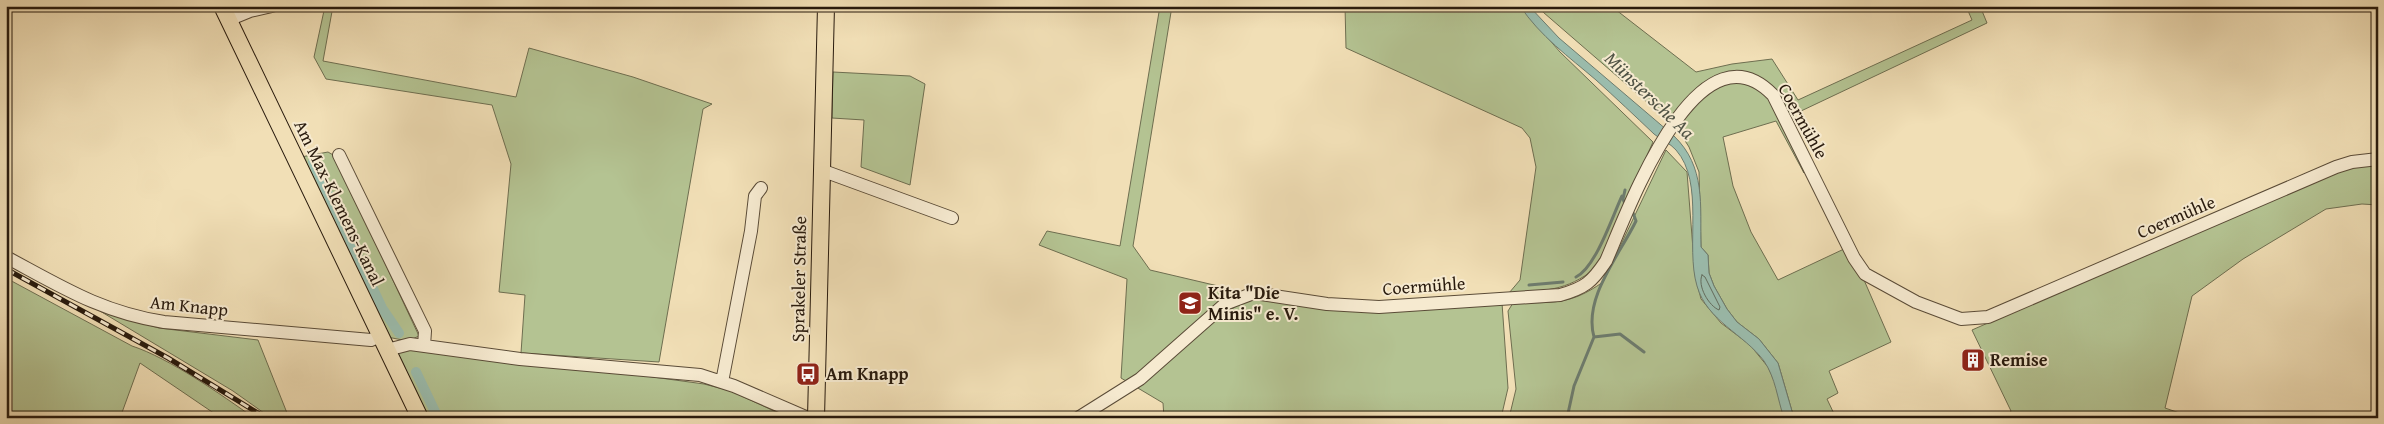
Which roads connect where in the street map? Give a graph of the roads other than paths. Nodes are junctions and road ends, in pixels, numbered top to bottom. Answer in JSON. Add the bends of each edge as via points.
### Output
{"nodes":[{"id":1,"x":272,"y":6,"type":"edge"},
{"id":2,"x":826,"y":6,"type":"edge"},
{"id":3,"x":225,"y":13,"type":"edge"},
{"id":4,"x":339,"y":155,"type":"dead end"},
{"id":5,"x":2378,"y":160,"type":"edge"},
{"id":6,"x":821,"y":170,"type":"junction"},
{"id":7,"x":762,"y":188,"type":"dead end"},
{"id":8,"x":952,"y":218,"type":"dead end"},
{"id":9,"x":6,"y":257,"type":"edge"},
{"id":10,"x":384,"y":343,"type":"junction"},
{"id":11,"x":424,"y":346,"type":"junction"},
{"id":12,"x":722,"y":382,"type":"junction"},
{"id":13,"x":420,"y":418,"type":"edge"},
{"id":14,"x":808,"y":418,"type":"edge"},
{"id":15,"x":816,"y":418,"type":"edge"},
{"id":16,"x":1078,"y":418,"type":"edge"}],
"edges":[{"from":1,"to":3,"type":"street"},
{"from":2,"to":6,"type":"main road","name":"Sprakeler Straße"},
{"from":3,"to":10,"type":"main road","name":"Am Max-Klemens-Kanal"},
{"from":4,"to":11,"type":"street","name":"Am Max-Klemens-Kanal","via":[[425,331]]},
{"from":5,"to":16,"type":"street","name":"Coermühle","via":[[2336,167],[1988,317],[1970,320],[1916,302],[1865,274],[1773,95],[1761,83],[1746,77],[1728,78],[1710,85],[1696,96],[1671,124],[1606,261],[1595,278],[1580,289],[1560,295],[1379,307],[1327,304],[1254,293],[1241,296],[1225,304],[1140,379]]},
{"from":6,"to":8,"type":"street"},
{"from":6,"to":15,"type":"main road","name":"Sprakeler Straße"},
{"from":7,"to":12,"type":"street","via":[[755,196]]},
{"from":9,"to":10,"type":"street","name":"Am Knapp","via":[[91,302],[134,317]]},
{"from":10,"to":11,"type":"street","name":"Am Knapp"},
{"from":10,"to":13,"type":"main road","name":"Am Max-Klemens-Kanal"},
{"from":11,"to":12,"type":"street","name":"Am Knapp","via":[[520,359],[690,374]]},
{"from":12,"to":14,"type":"street","name":"Am Knapp"}]}
